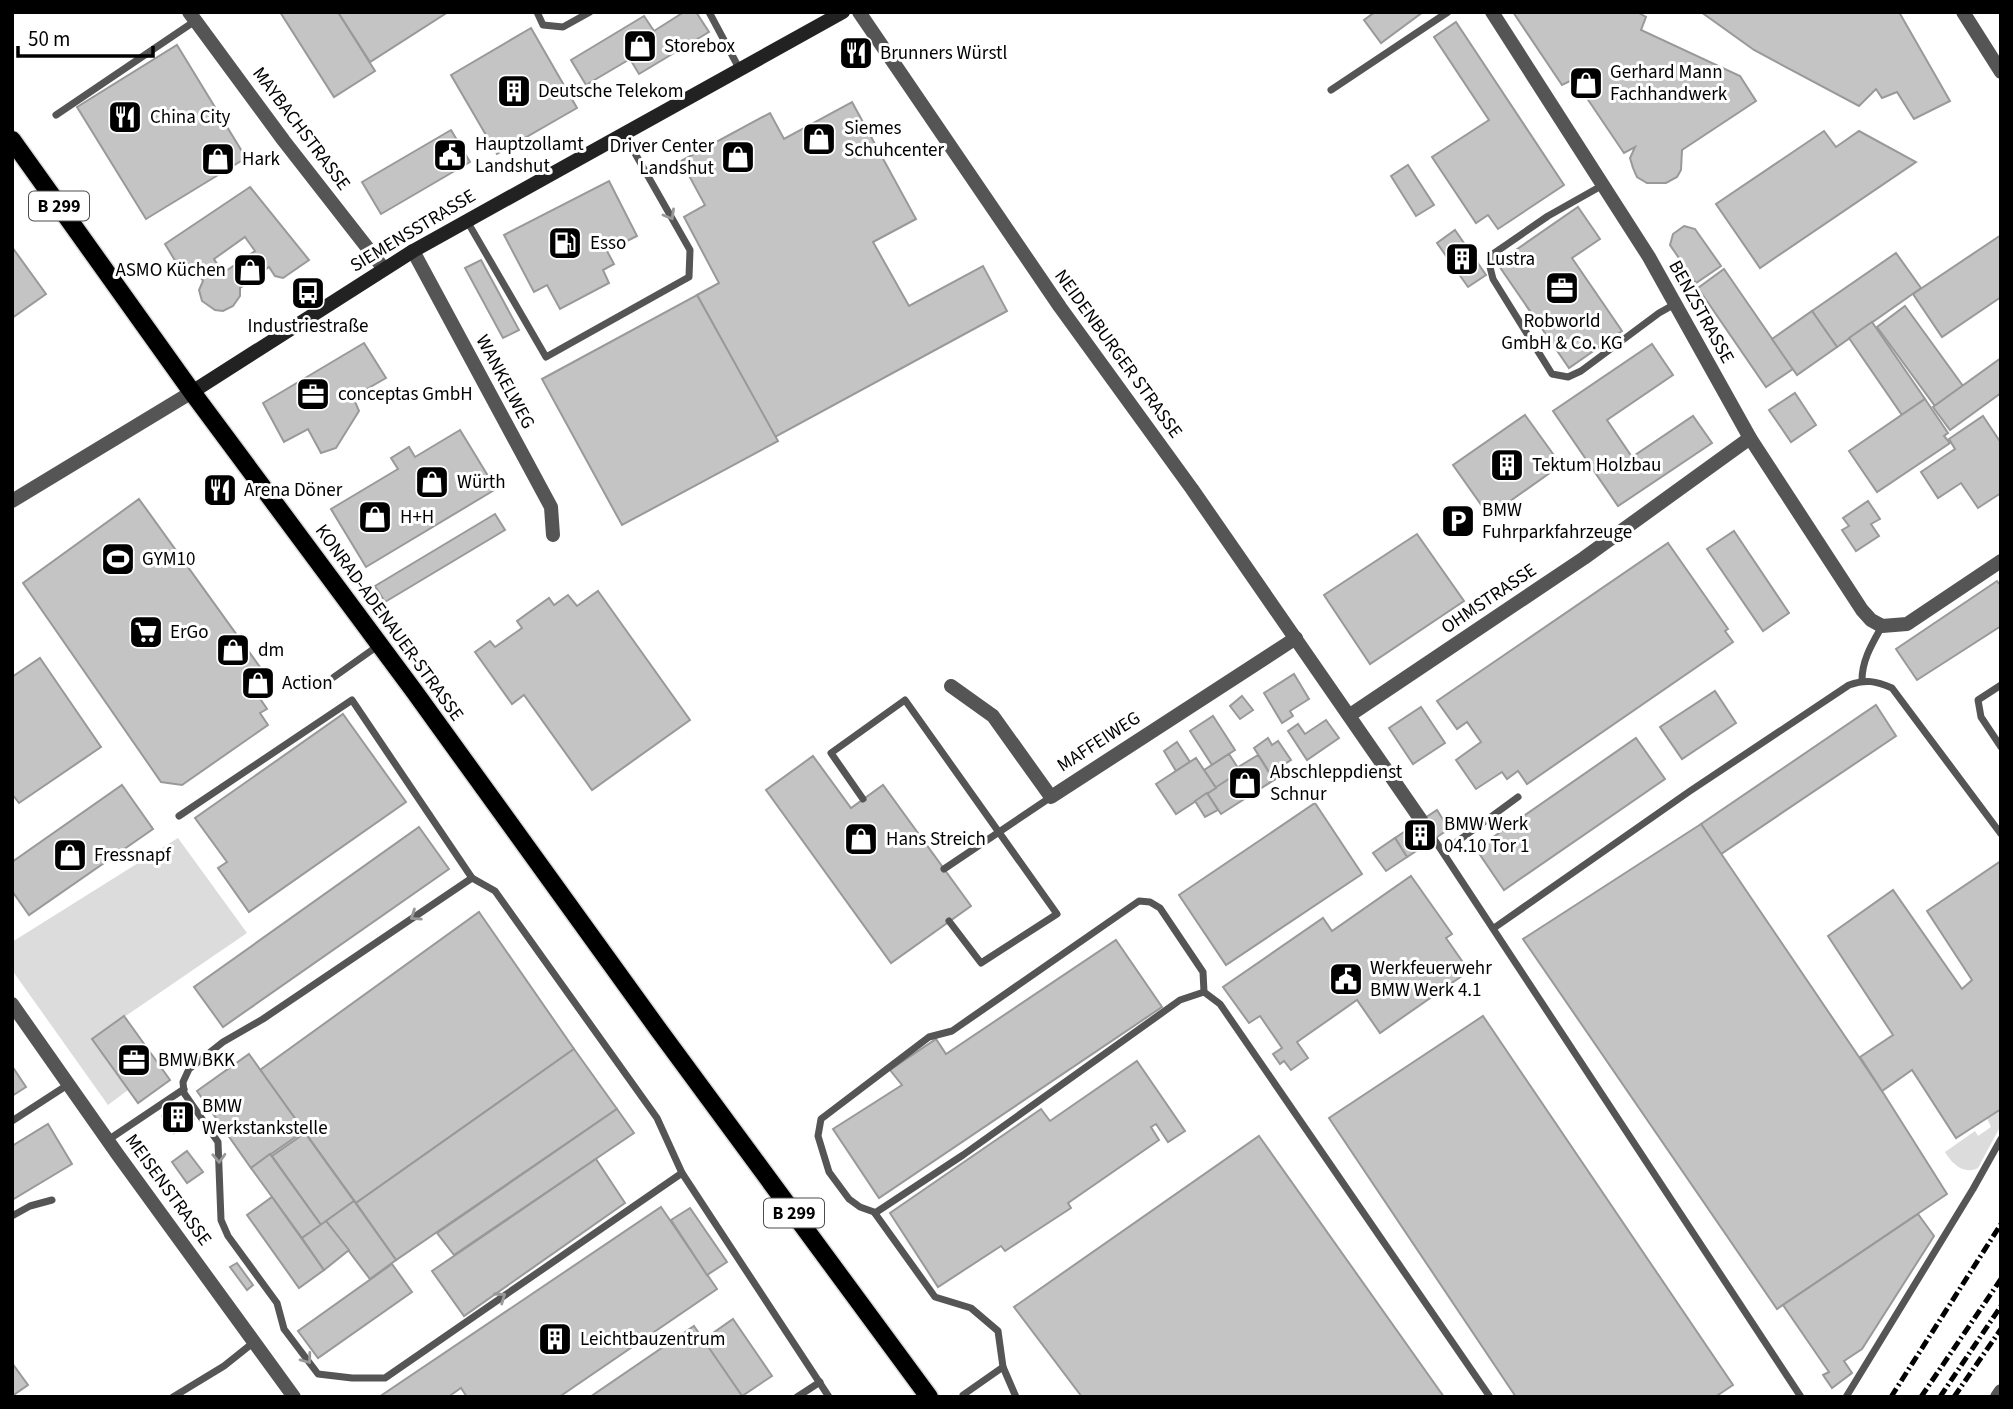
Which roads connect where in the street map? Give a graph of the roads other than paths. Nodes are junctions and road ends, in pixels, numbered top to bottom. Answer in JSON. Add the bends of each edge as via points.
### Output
{"nodes":[{"id":1,"x":537,"y":12,"type":"edge"},
{"id":2,"x":590,"y":12,"type":"edge"},
{"id":3,"x":709,"y":12,"type":"edge"},
{"id":4,"x":843,"y":12,"type":"edge"},
{"id":5,"x":859,"y":12,"type":"edge"},
{"id":6,"x":1448,"y":12,"type":"edge"},
{"id":7,"x":1492,"y":12,"type":"edge"},
{"id":8,"x":1963,"y":12,"type":"edge"},
{"id":9,"x":192,"y":16,"type":"edge"},
{"id":10,"x":740,"y":70,"type":"junction"},
{"id":11,"x":2001,"y":72,"type":"edge"},
{"id":12,"x":1331,"y":89,"type":"dead end"},
{"id":13,"x":56,"y":115,"type":"dead end"},
{"id":14,"x":624,"y":134,"type":"junction"},
{"id":15,"x":12,"y":140,"type":"edge"},
{"id":16,"x":1603,"y":185,"type":"junction"},
{"id":17,"x":467,"y":221,"type":"junction"},
{"id":18,"x":413,"y":251,"type":"junction"},
{"id":19,"x":384,"y":268,"type":"junction"},
{"id":20,"x":1675,"y":304,"type":"junction"},
{"id":21,"x":192,"y":392,"type":"junction"},
{"id":22,"x":1750,"y":438,"type":"junction"},
{"id":23,"x":12,"y":501,"type":"edge"},
{"id":24,"x":553,"y":535,"type":"dead end"},
{"id":25,"x":2001,"y":561,"type":"edge"},
{"id":26,"x":1882,"y":626,"type":"junction"},
{"id":27,"x":1297,"y":638,"type":"junction"},
{"id":28,"x":379,"y":645,"type":"junction"},
{"id":29,"x":334,"y":677,"type":"dead end"},
{"id":30,"x":1862,"y":680,"type":"junction"},
{"id":31,"x":2001,"y":685,"type":"edge"},
{"id":32,"x":951,"y":686,"type":"dead end"},
{"id":33,"x":1350,"y":715,"type":"junction"},
{"id":34,"x":2001,"y":747,"type":"edge"},
{"id":35,"x":1051,"y":797,"type":"junction"},
{"id":36,"x":1518,"y":797,"type":"dead end"},
{"id":37,"x":863,"y":799,"type":"dead end"},
{"id":38,"x":179,"y":816,"type":"dead end"},
{"id":39,"x":1421,"y":821,"type":"dead end"},
{"id":40,"x":999,"y":832,"type":"junction"},
{"id":41,"x":2001,"y":834,"type":"edge"},
{"id":42,"x":1434,"y":839,"type":"dead end"},
{"id":43,"x":1443,"y":852,"type":"junction"},
{"id":44,"x":944,"y":869,"type":"dead end"},
{"id":45,"x":472,"y":878,"type":"junction"},
{"id":46,"x":949,"y":921,"type":"dead end"},
{"id":47,"x":1494,"y":928,"type":"junction"},
{"id":48,"x":1204,"y":992,"type":"junction"},
{"id":49,"x":12,"y":1004,"type":"edge"},
{"id":50,"x":70,"y":1084,"type":"junction"},
{"id":51,"x":184,"y":1089,"type":"junction"},
{"id":52,"x":12,"y":1121,"type":"edge"},
{"id":53,"x":2001,"y":1139,"type":"edge"},
{"id":54,"x":108,"y":1140,"type":"junction"},
{"id":55,"x":682,"y":1173,"type":"junction"},
{"id":56,"x":52,"y":1200,"type":"dead end"},
{"id":57,"x":875,"y":1213,"type":"junction"},
{"id":58,"x":12,"y":1216,"type":"edge"},
{"id":59,"x":254,"y":1341,"type":"junction"},
{"id":60,"x":1003,"y":1367,"type":"junction"},
{"id":61,"x":820,"y":1381,"type":"junction"},
{"id":62,"x":2001,"y":1391,"type":"edge"},
{"id":63,"x":963,"y":1395,"type":"edge"},
{"id":64,"x":173,"y":1397,"type":"edge"},
{"id":65,"x":295,"y":1397,"type":"edge"},
{"id":66,"x":797,"y":1397,"type":"edge"},
{"id":67,"x":829,"y":1397,"type":"edge"},
{"id":68,"x":929,"y":1397,"type":"edge"},
{"id":69,"x":1016,"y":1397,"type":"edge"},
{"id":70,"x":1490,"y":1397,"type":"edge"},
{"id":71,"x":1801,"y":1397,"type":"edge"},
{"id":72,"x":1846,"y":1397,"type":"edge"},
{"id":73,"x":1997,"y":1397,"type":"edge"}],
"edges":[{"from":1,"to":2,"type":"lane","via":[[543,25],[564,27]]},
{"from":3,"to":10,"type":"lane"},
{"from":4,"to":10,"type":"main road","name":"SIEMENSSTRASSE"},
{"from":5,"to":27,"type":"street","name":"NEIDENBURGER STRASSE","via":[[1060,307]]},
{"from":6,"to":12,"type":"lane"},
{"from":7,"to":16,"type":"street","name":"BENZSTRASSE"},
{"from":8,"to":11,"type":"street"},
{"from":9,"to":13,"type":"lane"},
{"from":9,"to":19,"type":"street","name":"MAYBACHSTRASSE"},
{"from":10,"to":14,"type":"main road","name":"SIEMENSSTRASSE"},
{"from":14,"to":17,"type":"main road","name":"SIEMENSSTRASSE"},
{"from":14,"to":17,"type":"lane","one_way":true,"via":[[691,250],[689,277],[546,357]]},
{"from":15,"to":21,"type":"main road","name":"KONRAD-ADENAUER-STRASSE","number":"B 299"},
{"from":16,"to":20,"type":"street","name":"BENZSTRASSE"},
{"from":16,"to":20,"type":"lane","via":[[1493,254],[1489,263],[1493,279],[1552,374],[1568,377]]},
{"from":17,"to":18,"type":"main road","name":"SIEMENSSTRASSE"},
{"from":18,"to":19,"type":"main road","name":"SIEMENSSTRASSE"},
{"from":18,"to":24,"type":"street","name":"WANKELWEG","via":[[551,507]]},
{"from":19,"to":21,"type":"main road","name":"SIEMENSSTRASSE"},
{"from":20,"to":22,"type":"street","name":"BENZSTRASSE"},
{"from":21,"to":23,"type":"street"},
{"from":21,"to":28,"type":"main road","name":"KONRAD-ADENAUER-STRASSE","number":"B 299"},
{"from":22,"to":26,"type":"street","name":"BENZSTRASSE","via":[[1862,610]]},
{"from":22,"to":33,"type":"street","name":"OHMSTRASSE","via":[[1584,558]]},
{"from":25,"to":26,"type":"street","via":[[1907,624]]},
{"from":26,"to":30,"type":"lane","via":[[1865,659]]},
{"from":27,"to":33,"type":"street","name":"NEIDENBURGER STRASSE"},
{"from":27,"to":35,"type":"street","name":"MAFFEIWEG"},
{"from":28,"to":29,"type":"lane"},
{"from":28,"to":68,"type":"main road","name":"KONRAD-ADENAUER-STRASSE","number":"B 299"},
{"from":30,"to":41,"type":"lane","via":[[1892,688]]},
{"from":30,"to":47,"type":"lane","via":[[1690,791]]},
{"from":31,"to":34,"type":"lane","via":[[1978,700],[1981,717]]},
{"from":32,"to":35,"type":"street","name":"MAFFEIWEG","via":[[993,716]]},
{"from":33,"to":39,"type":"street"},
{"from":35,"to":40,"type":"lane"},
{"from":36,"to":43,"type":"lane"},
{"from":37,"to":40,"type":"lane","via":[[831,753],[905,700]]},
{"from":38,"to":45,"type":"lane","via":[[352,700]]},
{"from":40,"to":44,"type":"lane"},
{"from":40,"to":46,"type":"lane","via":[[1057,914],[981,964]]},
{"from":42,"to":43,"type":"lane"},
{"from":43,"to":47,"type":"lane"},
{"from":45,"to":51,"type":"lane","one_way":true,"via":[[263,1020],[223,1042],[189,1069]]},
{"from":45,"to":55,"type":"lane","via":[[495,891],[657,1118]]},
{"from":47,"to":71,"type":"lane"},
{"from":48,"to":57,"type":"lane","via":[[1181,1000]]},
{"from":48,"to":57,"type":"lane","via":[[1203,972],[1160,908],[1139,901],[952,1031],[929,1037],[821,1119],[818,1136],[829,1172],[849,1199]]},
{"from":48,"to":70,"type":"lane","via":[[1220,1004]]},
{"from":49,"to":50,"type":"street","name":"MEISENSTRASSE"},
{"from":50,"to":52,"type":"lane"},
{"from":50,"to":54,"type":"street","name":"MEISENSTRASSE"},
{"from":51,"to":54,"type":"lane"},
{"from":51,"to":55,"type":"lane","one_way":true,"via":[[218,1142],[221,1220],[228,1236],[277,1303],[284,1329],[318,1374],[385,1378]]},
{"from":53,"to":72,"type":"lane"},
{"from":54,"to":59,"type":"street","name":"MEISENSTRASSE"},
{"from":55,"to":61,"type":"lane"},
{"from":56,"to":58,"type":"lane"},
{"from":57,"to":60,"type":"lane","via":[[935,1297],[971,1308],[998,1331]]},
{"from":59,"to":64,"type":"lane","via":[[224,1366]]},
{"from":59,"to":65,"type":"street","name":"MEISENSTRASSE"},
{"from":60,"to":63,"type":"lane"},
{"from":60,"to":69,"type":"lane"},
{"from":61,"to":66,"type":"lane"},
{"from":61,"to":67,"type":"lane"},
{"from":62,"to":73,"type":"street"}]}
